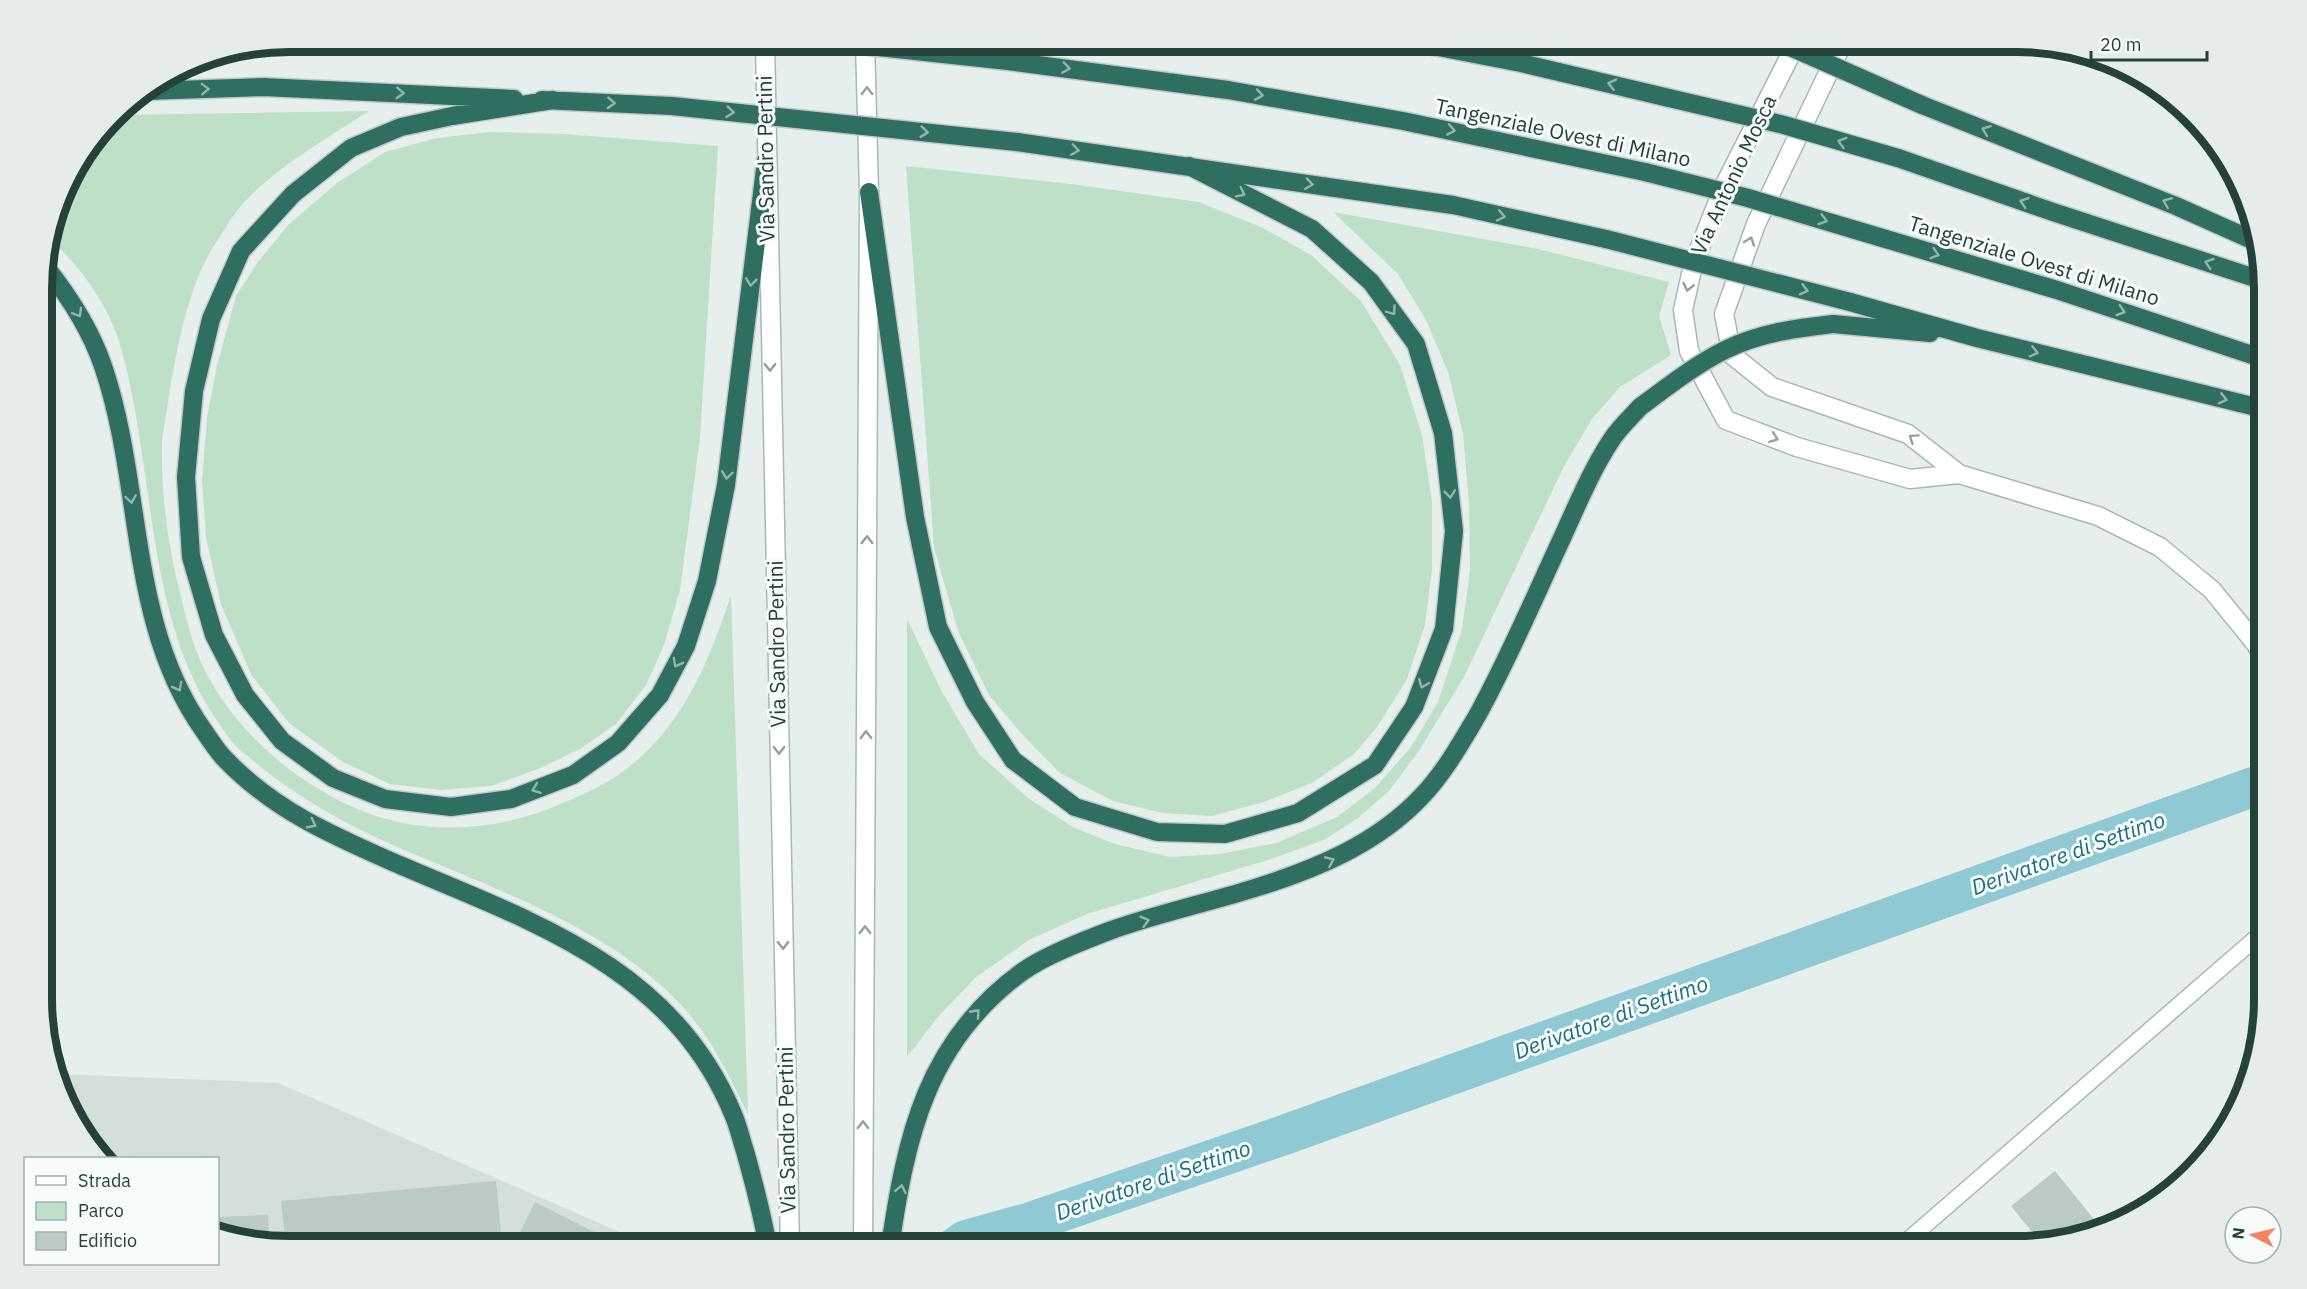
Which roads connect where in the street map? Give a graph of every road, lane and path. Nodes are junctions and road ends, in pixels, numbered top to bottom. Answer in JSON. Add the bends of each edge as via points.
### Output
{"nodes":[{"id":1,"x":765,"y":52,"type":"edge"},
{"id":2,"x":866,"y":52,"type":"edge"},
{"id":3,"x":925,"y":52,"type":"edge"},
{"id":4,"x":1464,"y":52,"type":"edge"},
{"id":5,"x":1792,"y":52,"type":"edge"},
{"id":6,"x":1802,"y":52,"type":"edge"},
{"id":7,"x":1838,"y":52,"type":"edge"},
{"id":8,"x":160,"y":91,"type":"edge"},
{"id":9,"x":553,"y":100,"type":"junction"},
{"id":10,"x":766,"y":161,"type":"junction"},
{"id":11,"x":1189,"y":166,"type":"junction"},
{"id":12,"x":869,"y":192,"type":"junction"},
{"id":13,"x":2249,"y":238,"type":"edge"},
{"id":14,"x":53,"y":276,"type":"edge"},
{"id":15,"x":2254,"y":278,"type":"edge"},
{"id":16,"x":1977,"y":338,"type":"junction"},
{"id":17,"x":2254,"y":356,"type":"edge"},
{"id":18,"x":2254,"y":407,"type":"edge"},
{"id":19,"x":1959,"y":474,"type":"junction"},
{"id":20,"x":2254,"y":642,"type":"edge"},
{"id":21,"x":2254,"y":941,"type":"edge"},
{"id":22,"x":766,"y":1236,"type":"edge"},
{"id":23,"x":790,"y":1236,"type":"edge"},
{"id":24,"x":863,"y":1236,"type":"edge"},
{"id":25,"x":892,"y":1236,"type":"edge"},
{"id":26,"x":1912,"y":1236,"type":"edge"}],
"edges":[{"from":1,"to":10,"type":"main road","name":"Via Sandro Pertini"},
{"from":12,"to":2,"type":"main road","one_way":true},
{"from":3,"to":17,"type":"highway","name":"Tangenziale Ovest di Milano","one_way":true,"bridge":true,"via":[[1239,92],[1414,123],[1645,172],[1748,198],[2057,290]]},
{"from":15,"to":4,"type":"highway","one_way":true,"bridge":true,"via":[[1898,158],[1784,126]]},
{"from":5,"to":19,"type":"main road","name":"Via Antonio Mosca","one_way":true,"via":[[1724,186],[1693,265],[1683,310],[1689,351],[1726,420],[1797,447],[1910,479]]},
{"from":13,"to":6,"type":"highway","one_way":true,"bridge":true},
{"from":19,"to":7,"type":"main road","name":"Via Antonio Mosca","one_way":true,"via":[[1908,434],[1772,387],[1732,355],[1724,314],[1756,224]]},
{"from":8,"to":9,"type":"highway","one_way":true,"via":[[263,87]]},
{"from":10,"to":9,"type":"highway","one_way":true,"via":[[726,484],[707,581],[686,646],[660,695],[618,743],[573,775],[511,799],[451,807],[385,799],[333,778],[282,741],[245,695],[214,635],[191,557],[186,477],[194,391],[209,329],[241,251],[293,194],[351,148],[401,127]]},
{"from":9,"to":11,"type":"highway","one_way":true,"bridge":true,"via":[[672,106],[1017,142]]},
{"from":10,"to":23,"type":"main road","name":"Via Sandro Pertini","one_way":true},
{"from":11,"to":12,"type":"highway","one_way":true,"via":[[1312,230],[1371,282],[1416,344],[1443,433],[1454,531],[1444,629],[1414,707],[1376,765],[1298,813],[1225,834],[1156,832],[1075,807],[1013,760],[975,702],[938,627],[917,528]]},
{"from":11,"to":16,"type":"highway","one_way":true,"bridge":true,"via":[[1453,205],[1606,239]]},
{"from":24,"to":12,"type":"main road","one_way":true},
{"from":14,"to":22,"type":"highway","one_way":true,"via":[[90,333],[104,368],[117,416],[140,562],[174,679],[221,755],[260,792],[309,823],[522,917],[588,951],[627,977],[665,1011],[705,1060],[734,1114],[760,1201]]},
{"from":16,"to":18,"type":"highway","one_way":true},
{"from":25,"to":16,"type":"highway","one_way":true,"bridge":true,"via":[[912,1130],[927,1089],[953,1041],[979,1009],[1023,971],[1112,930],[1289,878],[1341,856],[1384,830],[1423,796],[1461,744],[1498,678],[1592,473],[1614,437],[1640,407],[1726,349],[1794,329],[1833,324]]},
{"from":19,"to":20,"type":"main road","name":"Via Antonio Mosca","via":[[2098,516],[2160,546],[2212,590]]},
{"from":21,"to":26,"type":"lane"}]}
